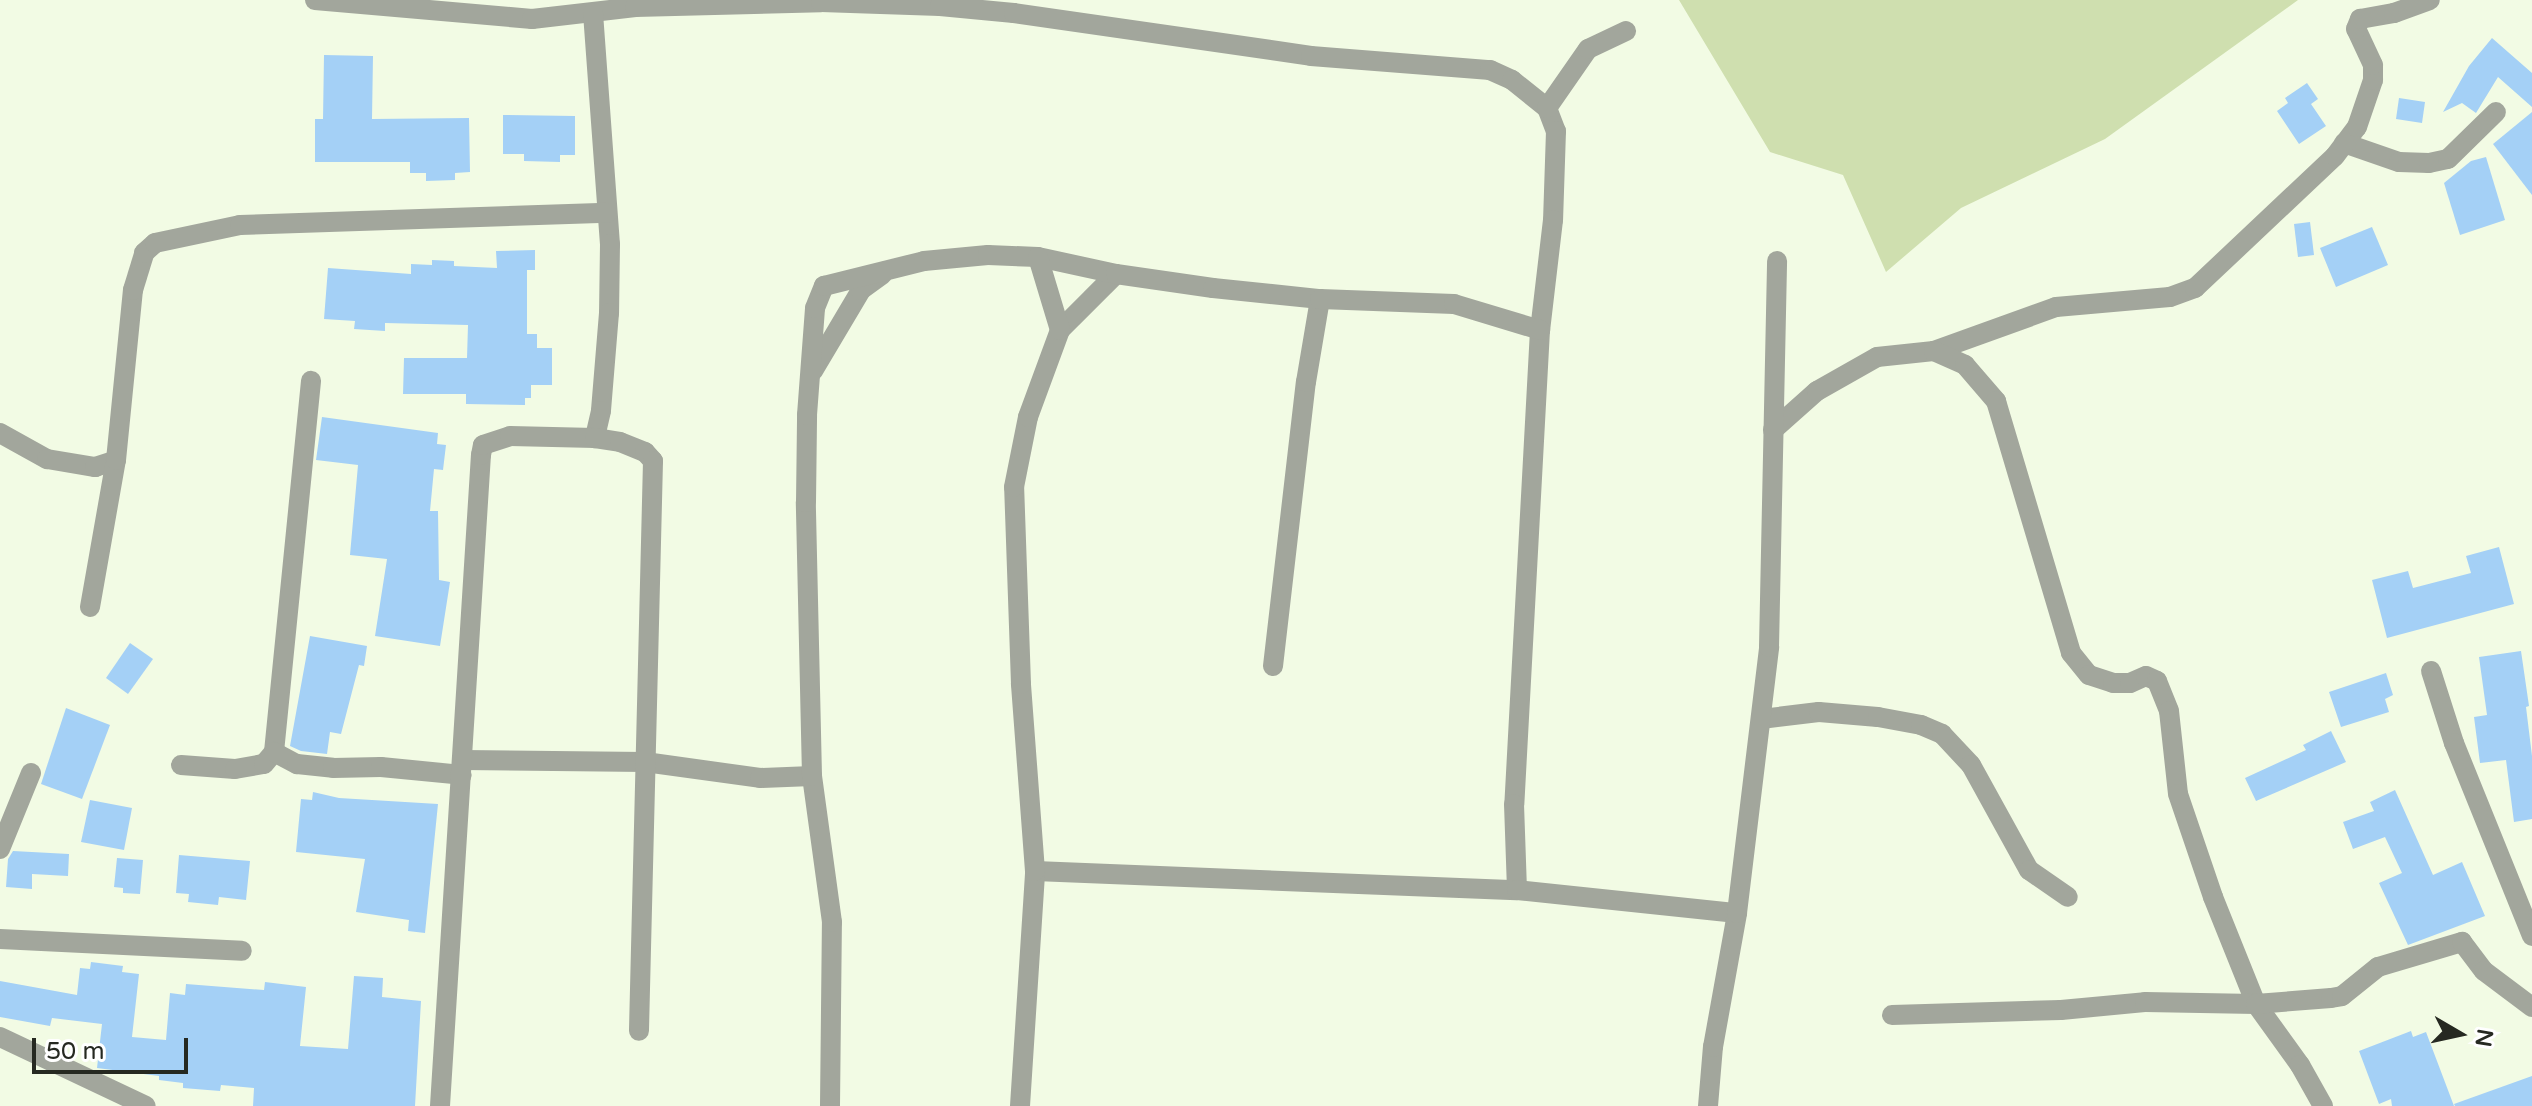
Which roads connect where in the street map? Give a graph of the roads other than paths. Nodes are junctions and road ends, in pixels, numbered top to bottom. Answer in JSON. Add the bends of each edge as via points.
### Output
{"nodes":[{"id":1,"x":315,"y":0,"type":"edge"},
{"id":2,"x":2430,"y":0,"type":"edge"},
{"id":3,"x":1035,"y":9,"type":"edge"},
{"id":4,"x":593,"y":13,"type":"junction"},
{"id":5,"x":1626,"y":31,"type":"dead end"},
{"id":6,"x":1547,"y":108,"type":"junction"},
{"id":7,"x":2496,"y":112,"type":"dead end"},
{"id":8,"x":2344,"y":143,"type":"junction"},
{"id":9,"x":607,"y":213,"type":"junction"},
{"id":10,"x":1038,"y":257,"type":"junction"},
{"id":11,"x":1777,"y":261,"type":"dead end"},
{"id":12,"x":896,"y":266,"type":"junction"},
{"id":13,"x":1116,"y":274,"type":"junction"},
{"id":14,"x":1320,"y":299,"type":"junction"},
{"id":15,"x":1060,"y":330,"type":"junction"},
{"id":16,"x":1540,"y":330,"type":"junction"},
{"id":17,"x":1934,"y":351,"type":"junction"},
{"id":18,"x":811,"y":374,"type":"junction"},
{"id":19,"x":311,"y":381,"type":"dead end"},
{"id":20,"x":1773,"y":430,"type":"junction"},
{"id":21,"x":0,"y":433,"type":"edge"},
{"id":22,"x":595,"y":438,"type":"junction"},
{"id":23,"x":116,"y":460,"type":"junction"},
{"id":24,"x":90,"y":607,"type":"dead end"},
{"id":25,"x":1273,"y":666,"type":"dead end"},
{"id":26,"x":2431,"y":671,"type":"dead end"},
{"id":27,"x":1761,"y":719,"type":"junction"},
{"id":28,"x":274,"y":752,"type":"junction"},
{"id":29,"x":645,"y":762,"type":"junction"},
{"id":30,"x":181,"y":765,"type":"dead end"},
{"id":31,"x":462,"y":767,"type":"junction"},
{"id":32,"x":31,"y":773,"type":"dead end"},
{"id":33,"x":812,"y":776,"type":"junction"},
{"id":34,"x":0,"y":849,"type":"edge"},
{"id":35,"x":1035,"y":871,"type":"junction"},
{"id":36,"x":1517,"y":890,"type":"junction"},
{"id":37,"x":2068,"y":897,"type":"dead end"},
{"id":38,"x":1737,"y":913,"type":"junction"},
{"id":39,"x":2532,"y":936,"type":"edge"},
{"id":40,"x":0,"y":939,"type":"edge"},
{"id":41,"x":242,"y":951,"type":"dead end"},
{"id":42,"x":2256,"y":1004,"type":"junction"},
{"id":43,"x":2532,"y":1007,"type":"edge"},
{"id":44,"x":1892,"y":1015,"type":"dead end"},
{"id":45,"x":639,"y":1031,"type":"dead end"},
{"id":46,"x":0,"y":1037,"type":"edge"},
{"id":47,"x":146,"y":1106,"type":"edge"},
{"id":48,"x":440,"y":1106,"type":"edge"},
{"id":49,"x":830,"y":1106,"type":"edge"},
{"id":50,"x":1020,"y":1106,"type":"edge"},
{"id":51,"x":1708,"y":1106,"type":"edge"},
{"id":52,"x":2323,"y":1106,"type":"edge"}],
"edges":[{"from":1,"to":4,"type":"street","via":[[532,19]]},
{"from":2,"to":8,"type":"street","via":[[2360,19],[2356,29],[2373,65],[2373,80],[2361,118]]},
{"from":3,"to":4,"type":"street","via":[[1014,13],[821,2]]},
{"from":3,"to":6,"type":"street","via":[[1311,56],[1490,70]]},
{"from":4,"to":9,"type":"street"},
{"from":5,"to":6,"type":"street","via":[[1588,49]]},
{"from":6,"to":16,"type":"street","via":[[1556,131],[1553,220]]},
{"from":7,"to":8,"type":"street","via":[[2448,159],[2429,163],[2399,162]]},
{"from":8,"to":17,"type":"street","via":[[2195,288],[2170,297],[2056,307]]},
{"from":9,"to":22,"type":"street","via":[[609,313]]},
{"from":9,"to":23,"type":"street","via":[[240,225],[155,243],[144,253],[133,290]]},
{"from":10,"to":12,"type":"street","via":[[988,255]]},
{"from":10,"to":13,"type":"street"},
{"from":10,"to":15,"type":"street"},
{"from":11,"to":20,"type":"street"},
{"from":12,"to":18,"type":"street","via":[[861,290]]},
{"from":12,"to":18,"type":"street","via":[[824,286],[815,308]]},
{"from":13,"to":14,"type":"street"},
{"from":13,"to":15,"type":"street"},
{"from":14,"to":16,"type":"street","via":[[1454,304]]},
{"from":14,"to":25,"type":"street"},
{"from":15,"to":35,"type":"street","via":[[1028,417],[1014,487]]},
{"from":16,"to":36,"type":"street","via":[[1514,804]]},
{"from":17,"to":20,"type":"street","via":[[1877,357],[1854,368],[1817,391]]},
{"from":17,"to":42,"type":"street","via":[[1965,365],[1996,401],[2078,664],[2089,675],[2113,683],[2146,676],[2157,681],[2169,711],[2181,806]]},
{"from":18,"to":33,"type":"street","via":[[806,502]]},
{"from":19,"to":28,"type":"street"},
{"from":20,"to":27,"type":"street","via":[[1769,647]]},
{"from":21,"to":23,"type":"street","via":[[47,459],[95,467]]},
{"from":22,"to":29,"type":"street","via":[[636,448],[653,461]]},
{"from":22,"to":31,"type":"street","via":[[510,436],[483,445]]},
{"from":23,"to":24,"type":"street"},
{"from":26,"to":39,"type":"street","via":[[2454,743]]},
{"from":27,"to":37,"type":"street","via":[[1819,712],[1921,725],[1942,734],[1971,765],[2029,870]]},
{"from":27,"to":38,"type":"street"},
{"from":28,"to":30,"type":"street","via":[[264,764],[235,769]]},
{"from":28,"to":31,"type":"street","via":[[297,764],[321,767]]},
{"from":29,"to":31,"type":"street"},
{"from":29,"to":33,"type":"street","via":[[760,778]]},
{"from":29,"to":45,"type":"street"},
{"from":31,"to":48,"type":"street"},
{"from":32,"to":34,"type":"street"},
{"from":33,"to":49,"type":"street","via":[[832,922]]},
{"from":35,"to":36,"type":"street"},
{"from":35,"to":50,"type":"street"},
{"from":36,"to":38,"type":"street"},
{"from":38,"to":51,"type":"street"},
{"from":40,"to":41,"type":"street"},
{"from":42,"to":43,"type":"street","via":[[2342,996],[2378,967],[2462,942],[2484,971]]},
{"from":42,"to":44,"type":"street","via":[[2145,1002]]},
{"from":42,"to":52,"type":"street"},
{"from":46,"to":47,"type":"street"}]}
